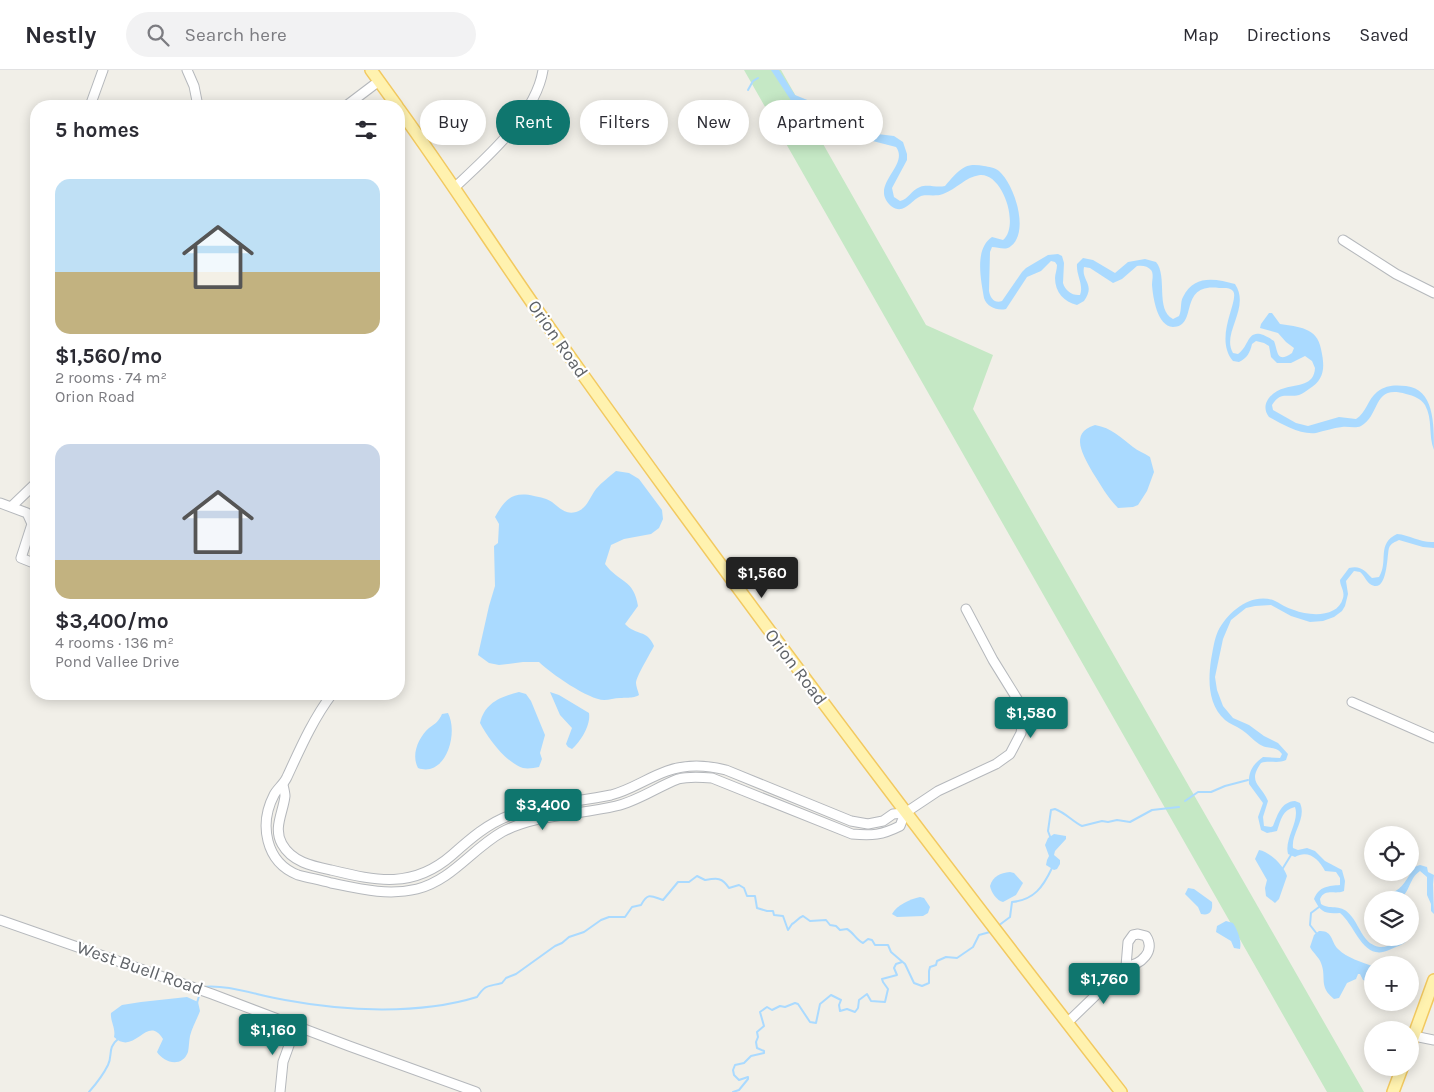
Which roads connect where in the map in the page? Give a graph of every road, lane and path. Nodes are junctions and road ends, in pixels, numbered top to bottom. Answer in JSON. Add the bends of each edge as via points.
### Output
{"nodes":[{"id":1,"x":103,"y":70,"type":"edge"},
{"id":2,"x":187,"y":70,"type":"edge"},
{"id":3,"x":371,"y":70,"type":"edge"},
{"id":4,"x":543,"y":70,"type":"edge"},
{"id":5,"x":378,"y":81,"type":"junction"},
{"id":6,"x":92,"y":100,"type":"edge"},
{"id":7,"x":197,"y":100,"type":"edge"},
{"id":8,"x":354,"y":100,"type":"edge"},
{"id":9,"x":393,"y":100,"type":"edge"},
{"id":10,"x":405,"y":117,"type":"edge"},
{"id":11,"x":454,"y":188,"type":"junction"},
{"id":12,"x":1343,"y":240,"type":"dead end"},
{"id":13,"x":1434,"y":293,"type":"edge"},
{"id":14,"x":30,"y":489,"type":"edge"},
{"id":15,"x":0,"y":503,"type":"edge"},
{"id":16,"x":12,"y":506,"type":"junction"},
{"id":17,"x":30,"y":520,"type":"edge"},
{"id":18,"x":30,"y":530,"type":"edge"},
{"id":19,"x":30,"y":562,"type":"edge"},
{"id":20,"x":966,"y":609,"type":"dead end"},
{"id":21,"x":327,"y":700,"type":"edge"},
{"id":22,"x":1352,"y":702,"type":"dead end"},
{"id":23,"x":1434,"y":738,"type":"edge"},
{"id":24,"x":722,"y":769,"type":"junction"},
{"id":25,"x":718,"y":780,"type":"junction"},
{"id":26,"x":283,"y":785,"type":"junction"},
{"id":27,"x":589,"y":799,"type":"junction"},
{"id":28,"x":591,"y":811,"type":"junction"},
{"id":29,"x":905,"y":813,"type":"junction"},
{"id":30,"x":832,"y":814,"type":"junction"},
{"id":31,"x":873,"y":823,"type":"junction"},
{"id":32,"x":491,"y":824,"type":"junction"},
{"id":33,"x":828,"y":824,"type":"junction"},
{"id":34,"x":499,"y":834,"type":"junction"},
{"id":35,"x":876,"y":835,"type":"junction"},
{"id":36,"x":360,"y":877,"type":"junction"},
{"id":37,"x":358,"y":889,"type":"junction"},
{"id":38,"x":0,"y":920,"type":"edge"},
{"id":39,"x":1126,"y":966,"type":"dead end"},
{"id":40,"x":1434,"y":980,"type":"edge"},
{"id":41,"x":1419,"y":1022,"type":"edge"},
{"id":42,"x":1067,"y":1023,"type":"junction"},
{"id":43,"x":296,"y":1026,"type":"junction"},
{"id":44,"x":1434,"y":1040,"type":"edge"},
{"id":45,"x":1419,"y":1041,"type":"edge"},
{"id":46,"x":1399,"y":1076,"type":"edge"},
{"id":47,"x":280,"y":1092,"type":"edge"},
{"id":48,"x":476,"y":1092,"type":"edge"},
{"id":49,"x":1121,"y":1092,"type":"edge"},
{"id":50,"x":1393,"y":1092,"type":"edge"}],
"edges":[{"from":1,"to":6,"type":"street"},
{"from":2,"to":7,"type":"street"},
{"from":3,"to":5,"type":"main road","name":"Orion Road"},
{"from":4,"to":11,"type":"street","via":[[534,96],[518,121],[492,152]]},
{"from":5,"to":8,"type":"street"},
{"from":5,"to":9,"type":"main road","name":"Orion Road"},
{"from":10,"to":11,"type":"main road","name":"Orion Road"},
{"from":11,"to":29,"type":"main road","name":"Orion Road","via":[[592,389]]},
{"from":12,"to":13,"type":"street"},
{"from":14,"to":16,"type":"street"},
{"from":15,"to":16,"type":"street"},
{"from":16,"to":17,"type":"street","via":[[27,513]]},
{"from":18,"to":19,"type":"street","via":[[21,558]]},
{"from":20,"to":29,"type":"street","via":[[1019,702],[1023,719],[1021,733],[1010,754],[996,764],[938,791]]},
{"from":21,"to":26,"type":"street"},
{"from":22,"to":23,"type":"street"},
{"from":24,"to":25,"type":"street"},
{"from":24,"to":27,"type":"street","via":[[686,766],[666,771],[629,789]]},
{"from":24,"to":30,"type":"street"},
{"from":25,"to":28,"type":"street","via":[[700,777],[680,779],[635,800]]},
{"from":25,"to":33,"type":"street"},
{"from":26,"to":36,"type":"street","via":[[285,796],[279,828],[282,844],[288,853],[314,866]]},
{"from":26,"to":37,"type":"street","via":[[275,794],[265,823],[268,845],[273,854],[280,863],[298,874]]},
{"from":27,"to":28,"type":"street"},
{"from":27,"to":32,"type":"street","via":[[532,809]]},
{"from":28,"to":34,"type":"street","via":[[536,820]]},
{"from":29,"to":31,"type":"street","via":[[893,814]]},
{"from":29,"to":35,"type":"street","via":[[900,826]]},
{"from":29,"to":42,"type":"main road","name":"Orion Road"},
{"from":30,"to":31,"type":"street","via":[[851,821]]},
{"from":30,"to":33,"type":"street"},
{"from":31,"to":35,"type":"street"},
{"from":32,"to":34,"type":"street"},
{"from":32,"to":36,"type":"street","via":[[422,875],[380,881]]},
{"from":33,"to":35,"type":"street","via":[[852,834]]},
{"from":34,"to":37,"type":"street","via":[[428,886],[399,892]]},
{"from":36,"to":37,"type":"street"},
{"from":38,"to":43,"type":"street","name":"West Buell Road"},
{"from":39,"to":42,"type":"street"},
{"from":40,"to":41,"type":"main road"},
{"from":42,"to":49,"type":"main road","name":"Orion Road"},
{"from":43,"to":47,"type":"street","via":[[283,1062]]},
{"from":43,"to":48,"type":"street","name":"West Buell Road"},
{"from":44,"to":45,"type":"street"},
{"from":46,"to":50,"type":"main road"}]}
